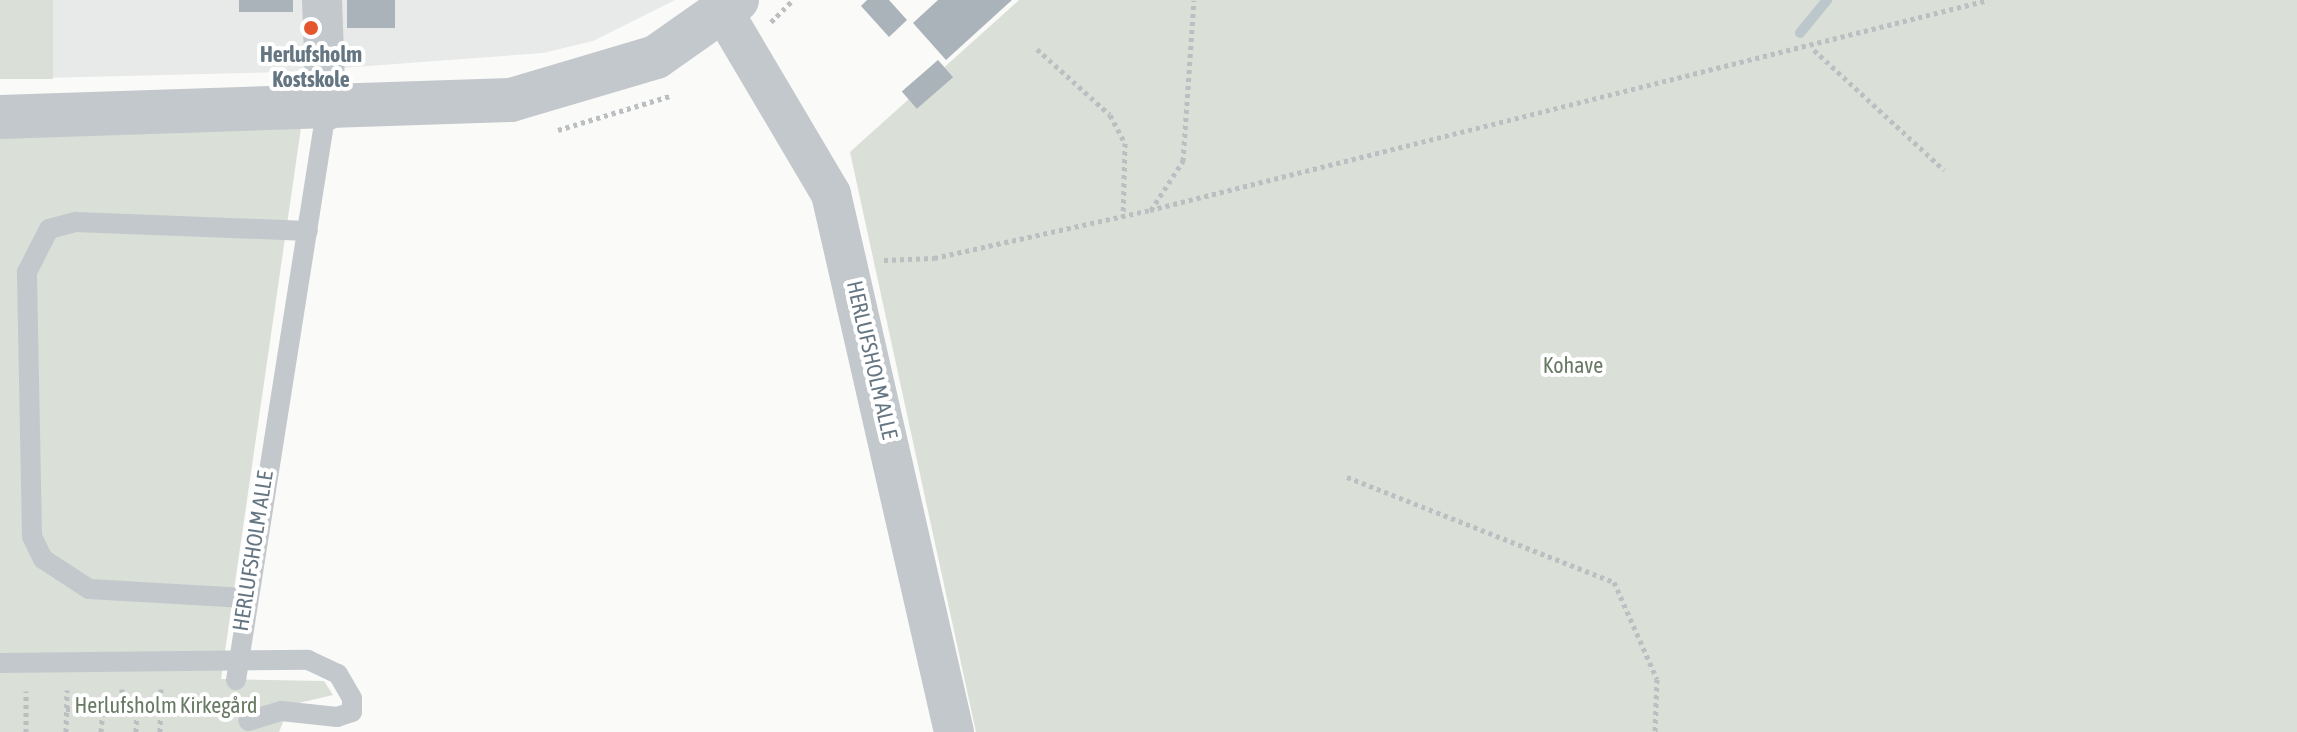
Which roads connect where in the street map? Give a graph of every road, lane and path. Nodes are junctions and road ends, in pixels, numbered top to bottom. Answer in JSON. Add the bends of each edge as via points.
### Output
{"nodes":[{"id":1,"x":322,"y":0,"type":"edge"},
{"id":2,"x":1194,"y":0,"type":"edge"},
{"id":3,"x":1988,"y":0,"type":"edge"},
{"id":4,"x":730,"y":6,"type":"edge"},
{"id":5,"x":1037,"y":49,"type":"dead end"},
{"id":6,"x":1813,"y":49,"type":"junction"},
{"id":7,"x":326,"y":111,"type":"junction"},
{"id":8,"x":0,"y":117,"type":"edge"},
{"id":9,"x":1944,"y":170,"type":"dead end"},
{"id":10,"x":1150,"y":210,"type":"junction"},
{"id":11,"x":1123,"y":217,"type":"junction"},
{"id":12,"x":308,"y":231,"type":"junction"},
{"id":13,"x":850,"y":262,"type":"junction"},
{"id":14,"x":1347,"y":477,"type":"dead end"},
{"id":15,"x":245,"y":598,"type":"junction"},
{"id":16,"x":0,"y":663,"type":"edge"},
{"id":17,"x":236,"y":671,"type":"junction"},
{"id":18,"x":122,"y":689,"type":"dead end"},
{"id":19,"x":162,"y":689,"type":"dead end"},
{"id":20,"x":67,"y":690,"type":"dead end"},
{"id":21,"x":26,"y":691,"type":"dead end"},
{"id":22,"x":122,"y":708,"type":"junction"},
{"id":23,"x":66,"y":709,"type":"junction"},
{"id":24,"x":103,"y":709,"type":"junction"},
{"id":25,"x":137,"y":709,"type":"junction"},
{"id":26,"x":162,"y":710,"type":"junction"},
{"id":27,"x":243,"y":714,"type":"joint"},
{"id":28,"x":26,"y":732,"type":"edge"},
{"id":29,"x":66,"y":732,"type":"edge"},
{"id":30,"x":101,"y":732,"type":"edge"},
{"id":31,"x":136,"y":732,"type":"edge"},
{"id":32,"x":160,"y":732,"type":"edge"},
{"id":33,"x":954,"y":732,"type":"edge"},
{"id":34,"x":1655,"y":732,"type":"edge"}],
"edges":[{"from":1,"to":7,"type":"street","name":"HERLUFSHOLM ALLE"},
{"from":2,"to":10,"type":"path","via":[[1183,161]]},
{"from":3,"to":6,"type":"path"},
{"from":4,"to":7,"type":"street","name":"HERLUFSHOLM ALLE","via":[[656,57],[596,80],[511,100]]},
{"from":4,"to":13,"type":"street","name":"HERLUFSHOLM ALLE","via":[[831,194]]},
{"from":5,"to":11,"type":"path","via":[[1110,115],[1125,143]]},
{"from":6,"to":9,"type":"path"},
{"from":6,"to":10,"type":"path"},
{"from":7,"to":8,"type":"street","name":"HERLUFSHOLM ALLE"},
{"from":7,"to":12,"type":"lane","name":"HERLUFSHOLM ALLE"},
{"from":10,"to":11,"type":"path"},
{"from":11,"to":13,"type":"path","via":[[934,258]]},
{"from":12,"to":15,"type":"lane","name":"HERLUFSHOLM ALLE"},
{"from":12,"to":15,"type":"lane","via":[[76,222],[49,229],[27,272],[32,536],[43,559],[89,589]]},
{"from":13,"to":33,"type":"street","name":"HERLUFSHOLM ALLE"},
{"from":14,"to":34,"type":"path","via":[[1614,582],[1657,679]]},
{"from":15,"to":17,"type":"lane","name":"HERLUFSHOLM ALLE"},
{"from":16,"to":17,"type":"lane"},
{"from":17,"to":27,"type":"lane","via":[[308,660],[338,674],[352,698],[352,712],[337,717],[281,711]]},
{"from":18,"to":22,"type":"path"},
{"from":19,"to":26,"type":"path"},
{"from":20,"to":23,"type":"path"},
{"from":21,"to":28,"type":"path"},
{"from":22,"to":24,"type":"path"},
{"from":22,"to":25,"type":"path"},
{"from":23,"to":24,"type":"path"},
{"from":23,"to":29,"type":"path"},
{"from":24,"to":30,"type":"path"},
{"from":25,"to":26,"type":"path"},
{"from":25,"to":31,"type":"path"},
{"from":26,"to":27,"type":"path"},
{"from":26,"to":32,"type":"path"}]}
